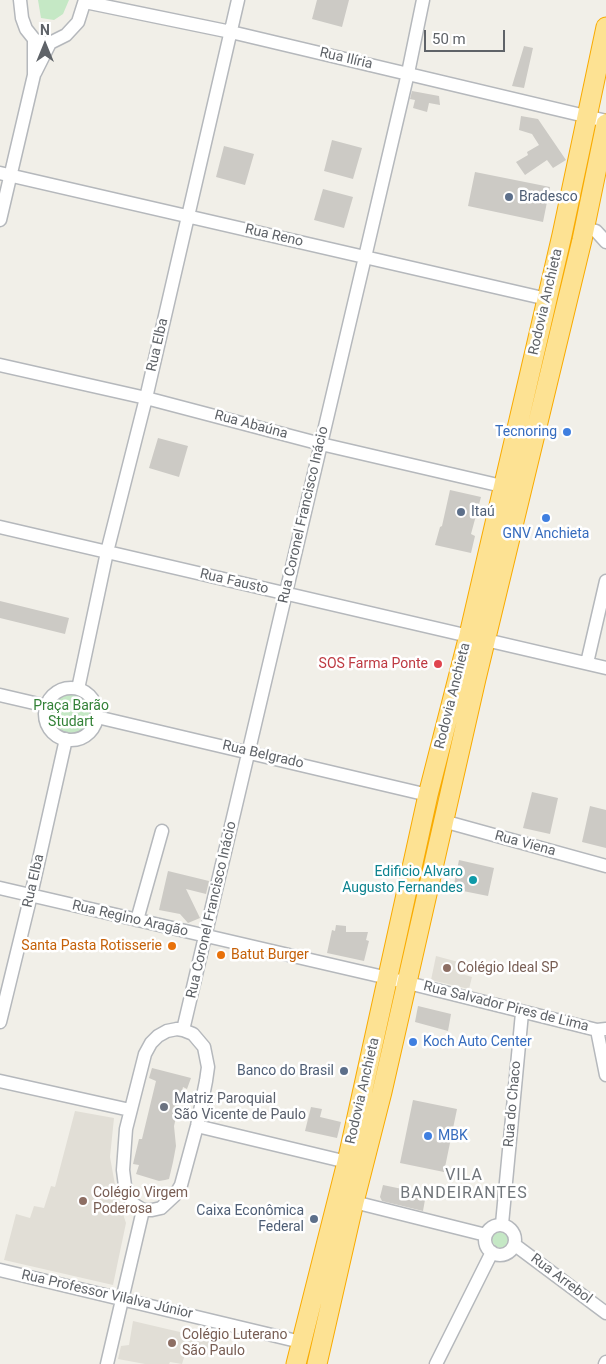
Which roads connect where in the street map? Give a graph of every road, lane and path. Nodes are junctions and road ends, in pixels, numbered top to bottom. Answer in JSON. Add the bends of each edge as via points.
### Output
{"nodes":[{"id":1,"x":20,"y":0,"type":"edge"},
{"id":2,"x":238,"y":0,"type":"edge"},
{"id":3,"x":422,"y":0,"type":"edge"},
{"id":4,"x":85,"y":1,"type":"edge"},
{"id":5,"x":606,"y":27,"type":"edge"},
{"id":6,"x":231,"y":32,"type":"junction"},
{"id":7,"x":34,"y":39,"type":"junction"},
{"id":8,"x":50,"y":43,"type":"junction"},
{"id":9,"x":408,"y":73,"type":"junction"},
{"id":10,"x":34,"y":75,"type":"junction"},
{"id":11,"x":600,"y":121,"type":"edge"},
{"id":12,"x":5,"y":174,"type":"edge"},
{"id":13,"x":187,"y":217,"type":"junction"},
{"id":14,"x":0,"y":220,"type":"edge"},
{"id":15,"x":584,"y":228,"type":"junction"},
{"id":16,"x":606,"y":242,"type":"edge"},
{"id":17,"x":365,"y":257,"type":"junction"},
{"id":18,"x":547,"y":299,"type":"junction"},
{"id":19,"x":0,"y":365,"type":"edge"},
{"id":20,"x":146,"y":398,"type":"junction"},
{"id":21,"x":321,"y":444,"type":"junction"},
{"id":22,"x":502,"y":486,"type":"junction"},
{"id":23,"x":0,"y":527,"type":"edge"},
{"id":24,"x":107,"y":552,"type":"junction"},
{"id":25,"x":606,"y":581,"type":"edge"},
{"id":26,"x":285,"y":594,"type":"junction"},
{"id":27,"x":477,"y":637,"type":"junction"},
{"id":28,"x":588,"y":663,"type":"junction"},
{"id":29,"x":606,"y":668,"type":"edge"},
{"id":30,"x":78,"y":689,"type":"junction"},
{"id":31,"x":0,"y":695,"type":"edge"},
{"id":32,"x":46,"y":706,"type":"junction"},
{"id":33,"x":97,"y":717,"type":"junction"},
{"id":34,"x":66,"y":740,"type":"junction"},
{"id":35,"x":249,"y":752,"type":"junction"},
{"id":36,"x":428,"y":795,"type":"junction"},
{"id":37,"x":443,"y":821,"type":"junction"},
{"id":38,"x":162,"y":831,"type":"dead end"},
{"id":39,"x":606,"y":866,"type":"edge"},
{"id":40,"x":0,"y":888,"type":"edge"},
{"id":41,"x":31,"y":895,"type":"junction"},
{"id":42,"x":137,"y":920,"type":"junction"},
{"id":43,"x":206,"y":937,"type":"junction"},
{"id":44,"x":388,"y":978,"type":"junction"},
{"id":45,"x":406,"y":982,"type":"junction"},
{"id":46,"x":522,"y":1013,"type":"junction"},
{"id":47,"x":0,"y":1022,"type":"edge"},
{"id":48,"x":183,"y":1030,"type":"junction"},
{"id":49,"x":601,"y":1030,"type":"edge"},
{"id":50,"x":606,"y":1075,"type":"edge"},
{"id":51,"x":0,"y":1081,"type":"edge"},
{"id":52,"x":130,"y":1110,"type":"junction"},
{"id":53,"x":197,"y":1126,"type":"junction"},
{"id":54,"x":347,"y":1162,"type":"junction"},
{"id":55,"x":354,"y":1202,"type":"junction"},
{"id":56,"x":143,"y":1210,"type":"junction"},
{"id":57,"x":502,"y":1224,"type":"junction"},
{"id":58,"x":486,"y":1235,"type":"junction"},
{"id":59,"x":515,"y":1245,"type":"junction"},
{"id":60,"x":492,"y":1252,"type":"junction"},
{"id":61,"x":0,"y":1270,"type":"edge"},
{"id":62,"x":123,"y":1299,"type":"junction"},
{"id":63,"x":606,"y":1313,"type":"edge"},
{"id":64,"x":300,"y":1342,"type":"junction"},
{"id":65,"x":107,"y":1364,"type":"edge"},
{"id":66,"x":296,"y":1364,"type":"edge"},
{"id":67,"x":317,"y":1364,"type":"edge"},
{"id":68,"x":436,"y":1364,"type":"edge"}],
"edges":[{"from":1,"to":7,"type":"street","via":[[26,30]]},
{"from":2,"to":6,"type":"street","name":"Rua Elba"},
{"from":3,"to":9,"type":"street","name":"Rua Coronel Francisco Inácio"},
{"from":4,"to":6,"type":"street","name":"Rua Ilíria"},
{"from":4,"to":8,"type":"street","via":[[78,22],[66,35]]},
{"from":5,"to":11,"type":"highway","name":"Rodovia Anchieta"},
{"from":6,"to":9,"type":"street","name":"Rua Ilíria"},
{"from":6,"to":13,"type":"street","name":"Rua Elba"},
{"from":7,"to":8,"type":"street"},
{"from":7,"to":10,"type":"street"},
{"from":8,"to":10,"type":"street"},
{"from":9,"to":11,"type":"street","name":"Rua Ilíria"},
{"from":9,"to":17,"type":"street","name":"Rua Coronel Francisco Inácio"},
{"from":10,"to":12,"type":"street"},
{"from":11,"to":15,"type":"highway","name":"Rodovia Anchieta"},
{"from":11,"to":18,"type":"highway","name":"Rodovia Anchieta"},
{"from":12,"to":13,"type":"street","name":"Rua Reno"},
{"from":12,"to":14,"type":"street"},
{"from":13,"to":17,"type":"street","name":"Rua Reno"},
{"from":13,"to":20,"type":"street","name":"Rua Elba"},
{"from":15,"to":16,"type":"street","via":[[596,231]]},
{"from":15,"to":27,"type":"highway","name":"Rodovia Anchieta"},
{"from":17,"to":18,"type":"street","name":"Rua Reno"},
{"from":17,"to":21,"type":"street","name":"Rua Coronel Francisco Inácio"},
{"from":18,"to":22,"type":"highway","name":"Rodovia Anchieta"},
{"from":19,"to":20,"type":"street","name":"Rua Abaúna"},
{"from":20,"to":21,"type":"street","name":"Rua Abaúna"},
{"from":20,"to":24,"type":"street","name":"Rua Elba"},
{"from":21,"to":22,"type":"street","name":"Rua Abaúna"},
{"from":21,"to":26,"type":"street","name":"Rua Coronel Francisco Inácio"},
{"from":22,"to":27,"type":"highway","name":"Rodovia Anchieta"},
{"from":23,"to":24,"type":"street","name":"Rua Fausto"},
{"from":24,"to":26,"type":"street","name":"Rua Fausto"},
{"from":24,"to":30,"type":"street","name":"Rua Elba"},
{"from":25,"to":28,"type":"street"},
{"from":26,"to":27,"type":"street","name":"Rua Fausto"},
{"from":26,"to":35,"type":"street","name":"Rua Coronel Francisco Inácio"},
{"from":27,"to":28,"type":"street","name":"Rua Fausto"},
{"from":27,"to":36,"type":"highway","name":"Rodovia Anchieta"},
{"from":27,"to":37,"type":"highway","name":"Rodovia Anchieta"},
{"from":28,"to":29,"type":"street","name":"Rua Fausto"},
{"from":30,"to":32,"type":"street","via":[[56,693]]},
{"from":30,"to":33,"type":"street","via":[[90,697]]},
{"from":31,"to":32,"type":"street"},
{"from":32,"to":34,"type":"street","via":[[45,714],[51,731]]},
{"from":33,"to":34,"type":"street","via":[[86,735]]},
{"from":33,"to":35,"type":"street","name":"Rua Belgrado"},
{"from":34,"to":41,"type":"street","name":"Rua Elba"},
{"from":35,"to":36,"type":"street","name":"Rua Belgrado"},
{"from":35,"to":43,"type":"street","name":"Rua Coronel Francisco Inácio"},
{"from":36,"to":44,"type":"highway","name":"Rodovia Anchieta"},
{"from":37,"to":39,"type":"street","name":"Rua Viena"},
{"from":37,"to":45,"type":"highway","name":"Rodovia Anchieta"},
{"from":38,"to":42,"type":"street"},
{"from":40,"to":41,"type":"street","name":"Rua Regino Aragão"},
{"from":41,"to":42,"type":"street","name":"Rua Regino Aragão"},
{"from":41,"to":47,"type":"street","name":"Rua Elba"},
{"from":42,"to":43,"type":"street","name":"Rua Regino Aragão"},
{"from":43,"to":44,"type":"street","name":"Rua Regino Aragão"},
{"from":43,"to":48,"type":"street","name":"Rua Coronel Francisco Inácio"},
{"from":44,"to":45,"type":"street","name":"Rua Regino Aragão"},
{"from":44,"to":54,"type":"highway","name":"Rodovia Anchieta"},
{"from":45,"to":46,"type":"street","name":"Rua Salvador Pires de Lima"},
{"from":45,"to":55,"type":"highway","name":"Rodovia Anchieta"},
{"from":46,"to":49,"type":"street","name":"Rua Salvador Pires de Lima"},
{"from":46,"to":57,"type":"street","name":"Rua do Chaco"},
{"from":48,"to":52,"type":"street","via":[[167,1031],[151,1043]]},
{"from":48,"to":53,"type":"street","via":[[198,1038],[207,1055],[208,1067]]},
{"from":49,"to":50,"type":"street"},
{"from":51,"to":52,"type":"street"},
{"from":52,"to":56,"type":"street","via":[[124,1150],[124,1186],[132,1203]]},
{"from":53,"to":54,"type":"street"},
{"from":53,"to":56,"type":"street","via":[[176,1195],[161,1208]]},
{"from":54,"to":64,"type":"highway","name":"Rodovia Anchieta"},
{"from":55,"to":58,"type":"street"},
{"from":55,"to":67,"type":"highway","name":"Rodovia Anchieta"},
{"from":56,"to":62,"type":"street"},
{"from":57,"to":58,"type":"street","via":[[492,1227]]},
{"from":57,"to":59,"type":"street","via":[[513,1232]]},
{"from":58,"to":60,"type":"street","via":[[487,1247]]},
{"from":59,"to":60,"type":"street","via":[[503,1255]]},
{"from":59,"to":63,"type":"street","name":"Rua Arrebol"},
{"from":60,"to":68,"type":"street"},
{"from":61,"to":62,"type":"street","name":"Rua Professor Vilalva Júnior"},
{"from":62,"to":64,"type":"street","name":"Rua Professor Vilalva Júnior"},
{"from":62,"to":65,"type":"street"},
{"from":64,"to":66,"type":"highway","name":"Rodovia Anchieta"}]}
